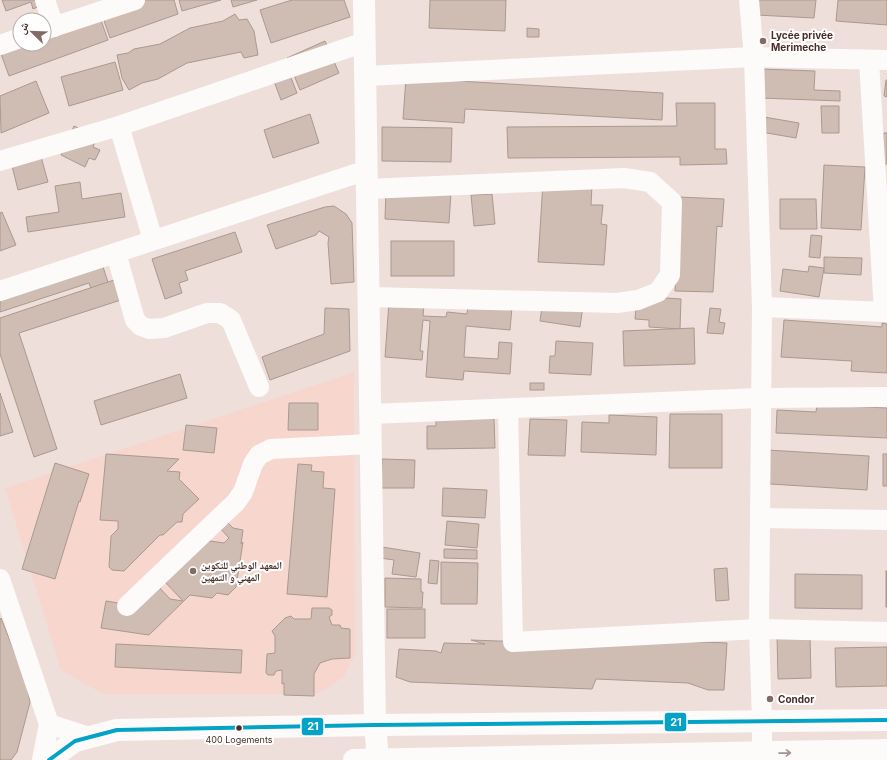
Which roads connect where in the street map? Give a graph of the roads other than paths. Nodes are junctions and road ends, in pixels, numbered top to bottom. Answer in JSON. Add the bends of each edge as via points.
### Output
{"nodes":[{"id":1,"x":45,"y":0,"type":"edge"},
{"id":2,"x":135,"y":0,"type":"edge"},
{"id":3,"x":364,"y":0,"type":"edge"},
{"id":4,"x":749,"y":0,"type":"edge"},
{"id":5,"x":47,"y":12,"type":"edge"},
{"id":6,"x":52,"y":27,"type":"edge"},
{"id":7,"x":12,"y":41,"type":"edge"},
{"id":8,"x":365,"y":42,"type":"junction"},
{"id":9,"x":0,"y":45,"type":"edge"},
{"id":10,"x":754,"y":57,"type":"junction"},
{"id":11,"x":878,"y":60,"type":"edge"},
{"id":12,"x":365,"y":76,"type":"junction"},
{"id":13,"x":119,"y":126,"type":"junction"},
{"id":14,"x":0,"y":161,"type":"edge"},
{"id":15,"x":367,"y":179,"type":"junction"},
{"id":16,"x":153,"y":240,"type":"junction"},
{"id":17,"x":116,"y":253,"type":"junction"},
{"id":18,"x":0,"y":291,"type":"edge"},
{"id":19,"x":369,"y":297,"type":"junction"},
{"id":20,"x":762,"y":307,"type":"junction"},
{"id":21,"x":886,"y":312,"type":"edge"},
{"id":22,"x":259,"y":387,"type":"dead end"},
{"id":23,"x":887,"y":397,"type":"edge"},
{"id":24,"x":760,"y":398,"type":"junction"},
{"id":25,"x":508,"y":409,"type":"junction"},
{"id":26,"x":370,"y":414,"type":"junction"},
{"id":27,"x":371,"y":444,"type":"junction"},
{"id":28,"x":760,"y":518,"type":"junction"},
{"id":29,"x":887,"y":520,"type":"edge"},
{"id":30,"x":0,"y":579,"type":"edge"},
{"id":31,"x":127,"y":606,"type":"dead end"},
{"id":32,"x":759,"y":629,"type":"junction"},
{"id":33,"x":887,"y":632,"type":"edge"},
{"id":34,"x":887,"y":720,"type":"edge"},
{"id":35,"x":762,"y":721,"type":"junction"},
{"id":36,"x":49,"y":724,"type":"junction"},
{"id":37,"x":375,"y":725,"type":"junction"},
{"id":38,"x":89,"y":737,"type":"junction"},
{"id":39,"x":887,"y":750,"type":"edge"},
{"id":40,"x":762,"y":756,"type":"edge"},
{"id":41,"x":42,"y":760,"type":"edge"},
{"id":42,"x":49,"y":760,"type":"edge"},
{"id":43,"x":354,"y":760,"type":"edge"},
{"id":44,"x":378,"y":760,"type":"edge"}],
"edges":[{"from":1,"to":5,"type":"street"},
{"from":2,"to":6,"type":"street"},
{"from":3,"to":8,"type":"main road"},
{"from":4,"to":10,"type":"street"},
{"from":7,"to":9,"type":"street"},
{"from":8,"to":12,"type":"main road"},
{"from":8,"to":13,"type":"street"},
{"from":10,"to":11,"type":"street"},
{"from":10,"to":12,"type":"street"},
{"from":10,"to":20,"type":"street"},
{"from":11,"to":21,"type":"street"},
{"from":12,"to":15,"type":"main road"},
{"from":13,"to":14,"type":"street"},
{"from":13,"to":16,"type":"street"},
{"from":15,"to":16,"type":"street"},
{"from":15,"to":19,"type":"main road"},
{"from":15,"to":19,"type":"street","via":[[624,178],[650,182],[672,202],[670,274],[658,292],[638,300],[617,303]]},
{"from":16,"to":17,"type":"street"},
{"from":17,"to":18,"type":"street"},
{"from":17,"to":22,"type":"street","via":[[135,320],[141,326],[149,329],[164,328],[207,313],[220,313],[231,320]]},
{"from":19,"to":26,"type":"main road"},
{"from":20,"to":21,"type":"street"},
{"from":20,"to":24,"type":"street"},
{"from":23,"to":24,"type":"street"},
{"from":24,"to":25,"type":"street"},
{"from":24,"to":28,"type":"street"},
{"from":25,"to":26,"type":"street"},
{"from":25,"to":32,"type":"street","via":[[513,642]]},
{"from":26,"to":27,"type":"main road"},
{"from":27,"to":31,"type":"street","via":[[271,449],[259,455],[236,502]]},
{"from":27,"to":37,"type":"main road"},
{"from":28,"to":29,"type":"street"},
{"from":28,"to":32,"type":"street"},
{"from":30,"to":36,"type":"street"},
{"from":32,"to":33,"type":"street"},
{"from":32,"to":35,"type":"street"},
{"from":34,"to":35,"type":"main road"},
{"from":35,"to":37,"type":"main road"},
{"from":35,"to":40,"type":"street"},
{"from":36,"to":38,"type":"street"},
{"from":36,"to":41,"type":"street"},
{"from":37,"to":38,"type":"main road","via":[[117,730]]},
{"from":37,"to":44,"type":"main road"},
{"from":38,"to":42,"type":"main road","via":[[75,741]]},
{"from":40,"to":39,"type":"main road","one_way":true},
{"from":40,"to":44,"type":"main road"},
{"from":43,"to":44,"type":"main road"}]}
